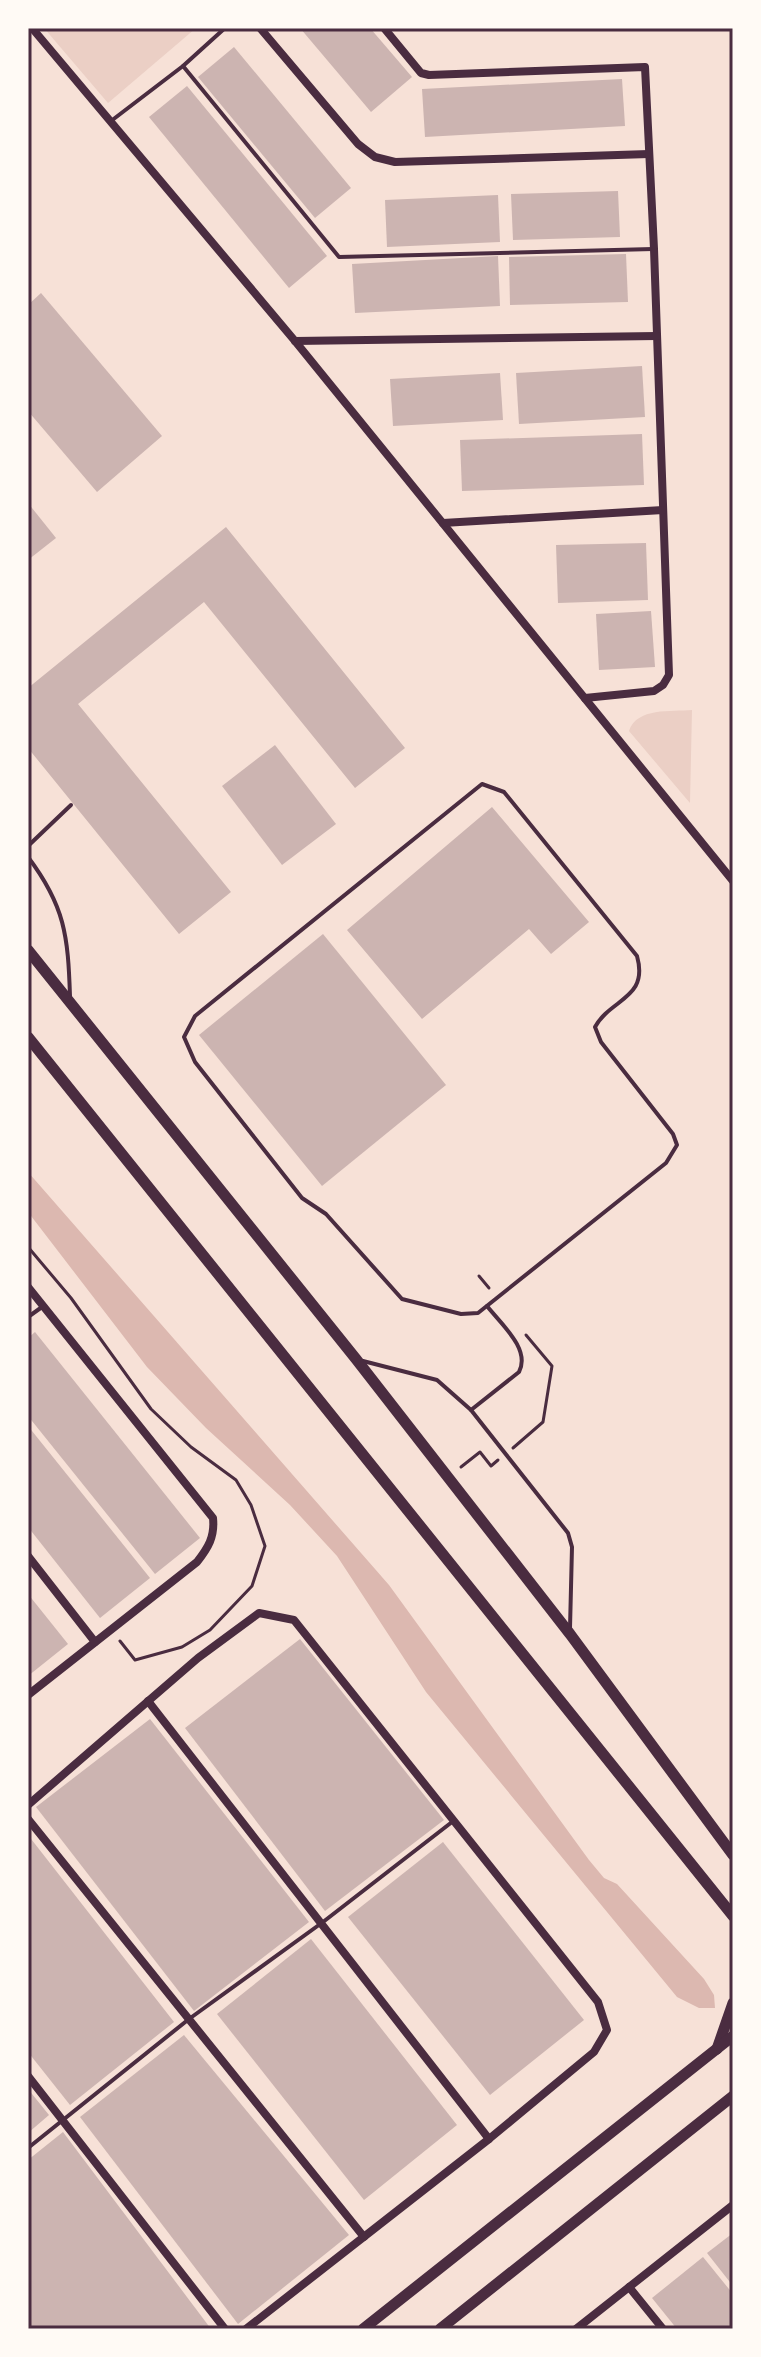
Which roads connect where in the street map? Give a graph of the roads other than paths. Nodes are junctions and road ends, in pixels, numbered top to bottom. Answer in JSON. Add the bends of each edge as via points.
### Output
{"nodes":[{"id":1,"x":32,"y":28,"type":"edge"},
{"id":2,"x":225,"y":28,"type":"edge"},
{"id":3,"x":260,"y":28,"type":"edge"},
{"id":4,"x":384,"y":28,"type":"edge"},
{"id":5,"x":183,"y":66,"type":"junction"},
{"id":6,"x":109,"y":123,"type":"junction"},
{"id":7,"x":649,"y":154,"type":"junction"},
{"id":8,"x":654,"y":249,"type":"junction"},
{"id":9,"x":657,"y":336,"type":"junction"},
{"id":10,"x":295,"y":341,"type":"junction"},
{"id":11,"x":663,"y":510,"type":"junction"},
{"id":12,"x":443,"y":523,"type":"junction"},
{"id":13,"x":585,"y":698,"type":"junction"},
{"id":14,"x":71,"y":805,"type":"dead end"},
{"id":15,"x":28,"y":846,"type":"edge"},
{"id":16,"x":28,"y":857,"type":"edge"},
{"id":17,"x":733,"y":881,"type":"edge"},
{"id":18,"x":28,"y":950,"type":"edge"},
{"id":19,"x":70,"y":1002,"type":"junction"},
{"id":20,"x":28,"y":1037,"type":"edge"},
{"id":21,"x":28,"y":1287,"type":"edge"},
{"id":22,"x":43,"y":1306,"type":"junction"},
{"id":23,"x":487,"y":1306,"type":"junction"},
{"id":24,"x":28,"y":1317,"type":"edge"},
{"id":25,"x":356,"y":1359,"type":"junction"},
{"id":26,"x":471,"y":1410,"type":"junction"},
{"id":27,"x":28,"y":1556,"type":"edge"},
{"id":28,"x":570,"y":1634,"type":"junction"},
{"id":29,"x":95,"y":1642,"type":"junction"},
{"id":30,"x":28,"y":1695,"type":"edge"},
{"id":31,"x":148,"y":1701,"type":"junction"},
{"id":32,"x":28,"y":1805,"type":"edge"},
{"id":33,"x":28,"y":1819,"type":"edge"},
{"id":34,"x":454,"y":1820,"type":"junction"},
{"id":35,"x":731,"y":1852,"type":"edge"},
{"id":36,"x":733,"y":1916,"type":"edge"},
{"id":37,"x":323,"y":1922,"type":"junction"},
{"id":38,"x":733,"y":2003,"type":"edge"},
{"id":39,"x":189,"y":2019,"type":"junction"},
{"id":40,"x":733,"y":2036,"type":"edge"},
{"id":41,"x":717,"y":2049,"type":"junction"},
{"id":42,"x":28,"y":2076,"type":"edge"},
{"id":43,"x":733,"y":2096,"type":"edge"},
{"id":44,"x":63,"y":2121,"type":"junction"},
{"id":45,"x":489,"y":2139,"type":"junction"},
{"id":46,"x":28,"y":2148,"type":"edge"},
{"id":47,"x":733,"y":2205,"type":"edge"},
{"id":48,"x":364,"y":2237,"type":"junction"},
{"id":49,"x":629,"y":2287,"type":"junction"},
{"id":50,"x":225,"y":2329,"type":"edge"},
{"id":51,"x":246,"y":2329,"type":"edge"},
{"id":52,"x":363,"y":2329,"type":"edge"},
{"id":53,"x":440,"y":2329,"type":"edge"},
{"id":54,"x":576,"y":2329,"type":"edge"},
{"id":55,"x":663,"y":2329,"type":"edge"}],
"edges":[{"from":1,"to":6,"type":"street"},
{"from":2,"to":5,"type":"lane"},
{"from":3,"to":7,"type":"street","via":[[358,144],[375,157],[395,162]]},
{"from":4,"to":7,"type":"street","via":[[421,73],[429,75],[645,67]]},
{"from":5,"to":6,"type":"lane"},
{"from":5,"to":8,"type":"lane","via":[[339,257]]},
{"from":6,"to":10,"type":"street"},
{"from":7,"to":8,"type":"street"},
{"from":8,"to":9,"type":"street"},
{"from":9,"to":10,"type":"street"},
{"from":9,"to":11,"type":"street"},
{"from":10,"to":12,"type":"street"},
{"from":11,"to":12,"type":"street"},
{"from":11,"to":13,"type":"street","via":[[669,675],[654,691]]},
{"from":12,"to":13,"type":"street"},
{"from":13,"to":17,"type":"street"},
{"from":14,"to":15,"type":"lane"},
{"from":16,"to":19,"type":"lane","via":[[49,885],[64,922]]},
{"from":18,"to":19,"type":"street"},
{"from":19,"to":25,"type":"street"},
{"from":20,"to":36,"type":"street"},
{"from":21,"to":22,"type":"street"},
{"from":22,"to":24,"type":"lane"},
{"from":22,"to":29,"type":"street","via":[[213,1518],[208,1548],[197,1562]]},
{"from":23,"to":23,"type":"lane","via":[[478,1313],[461,1314],[402,1299],[326,1214],[302,1198],[195,1062],[184,1037],[195,1016],[482,784],[504,792],[637,956],[636,987],[595,1027],[677,1145],[666,1163]]},
{"from":23,"to":26,"type":"lane","via":[[522,1351],[523,1364]]},
{"from":25,"to":26,"type":"lane","via":[[432,1376]]},
{"from":25,"to":28,"type":"street"},
{"from":26,"to":28,"type":"lane","via":[[568,1533]]},
{"from":27,"to":29,"type":"street"},
{"from":28,"to":35,"type":"street"},
{"from":29,"to":30,"type":"street"},
{"from":31,"to":32,"type":"street"},
{"from":31,"to":34,"type":"street","via":[[259,1613],[294,1620]]},
{"from":31,"to":37,"type":"street"},
{"from":33,"to":39,"type":"street"},
{"from":34,"to":37,"type":"lane"},
{"from":34,"to":45,"type":"street","via":[[598,2002],[607,2030],[594,2052]]},
{"from":37,"to":39,"type":"lane"},
{"from":37,"to":45,"type":"street"},
{"from":38,"to":41,"type":"street"},
{"from":39,"to":44,"type":"lane"},
{"from":39,"to":48,"type":"street"},
{"from":40,"to":41,"type":"street"},
{"from":41,"to":52,"type":"street"},
{"from":42,"to":44,"type":"street"},
{"from":43,"to":53,"type":"street"},
{"from":44,"to":46,"type":"lane"},
{"from":44,"to":50,"type":"street"},
{"from":45,"to":48,"type":"street"},
{"from":47,"to":49,"type":"street"},
{"from":48,"to":51,"type":"street"},
{"from":49,"to":54,"type":"street"},
{"from":49,"to":55,"type":"street"}]}
